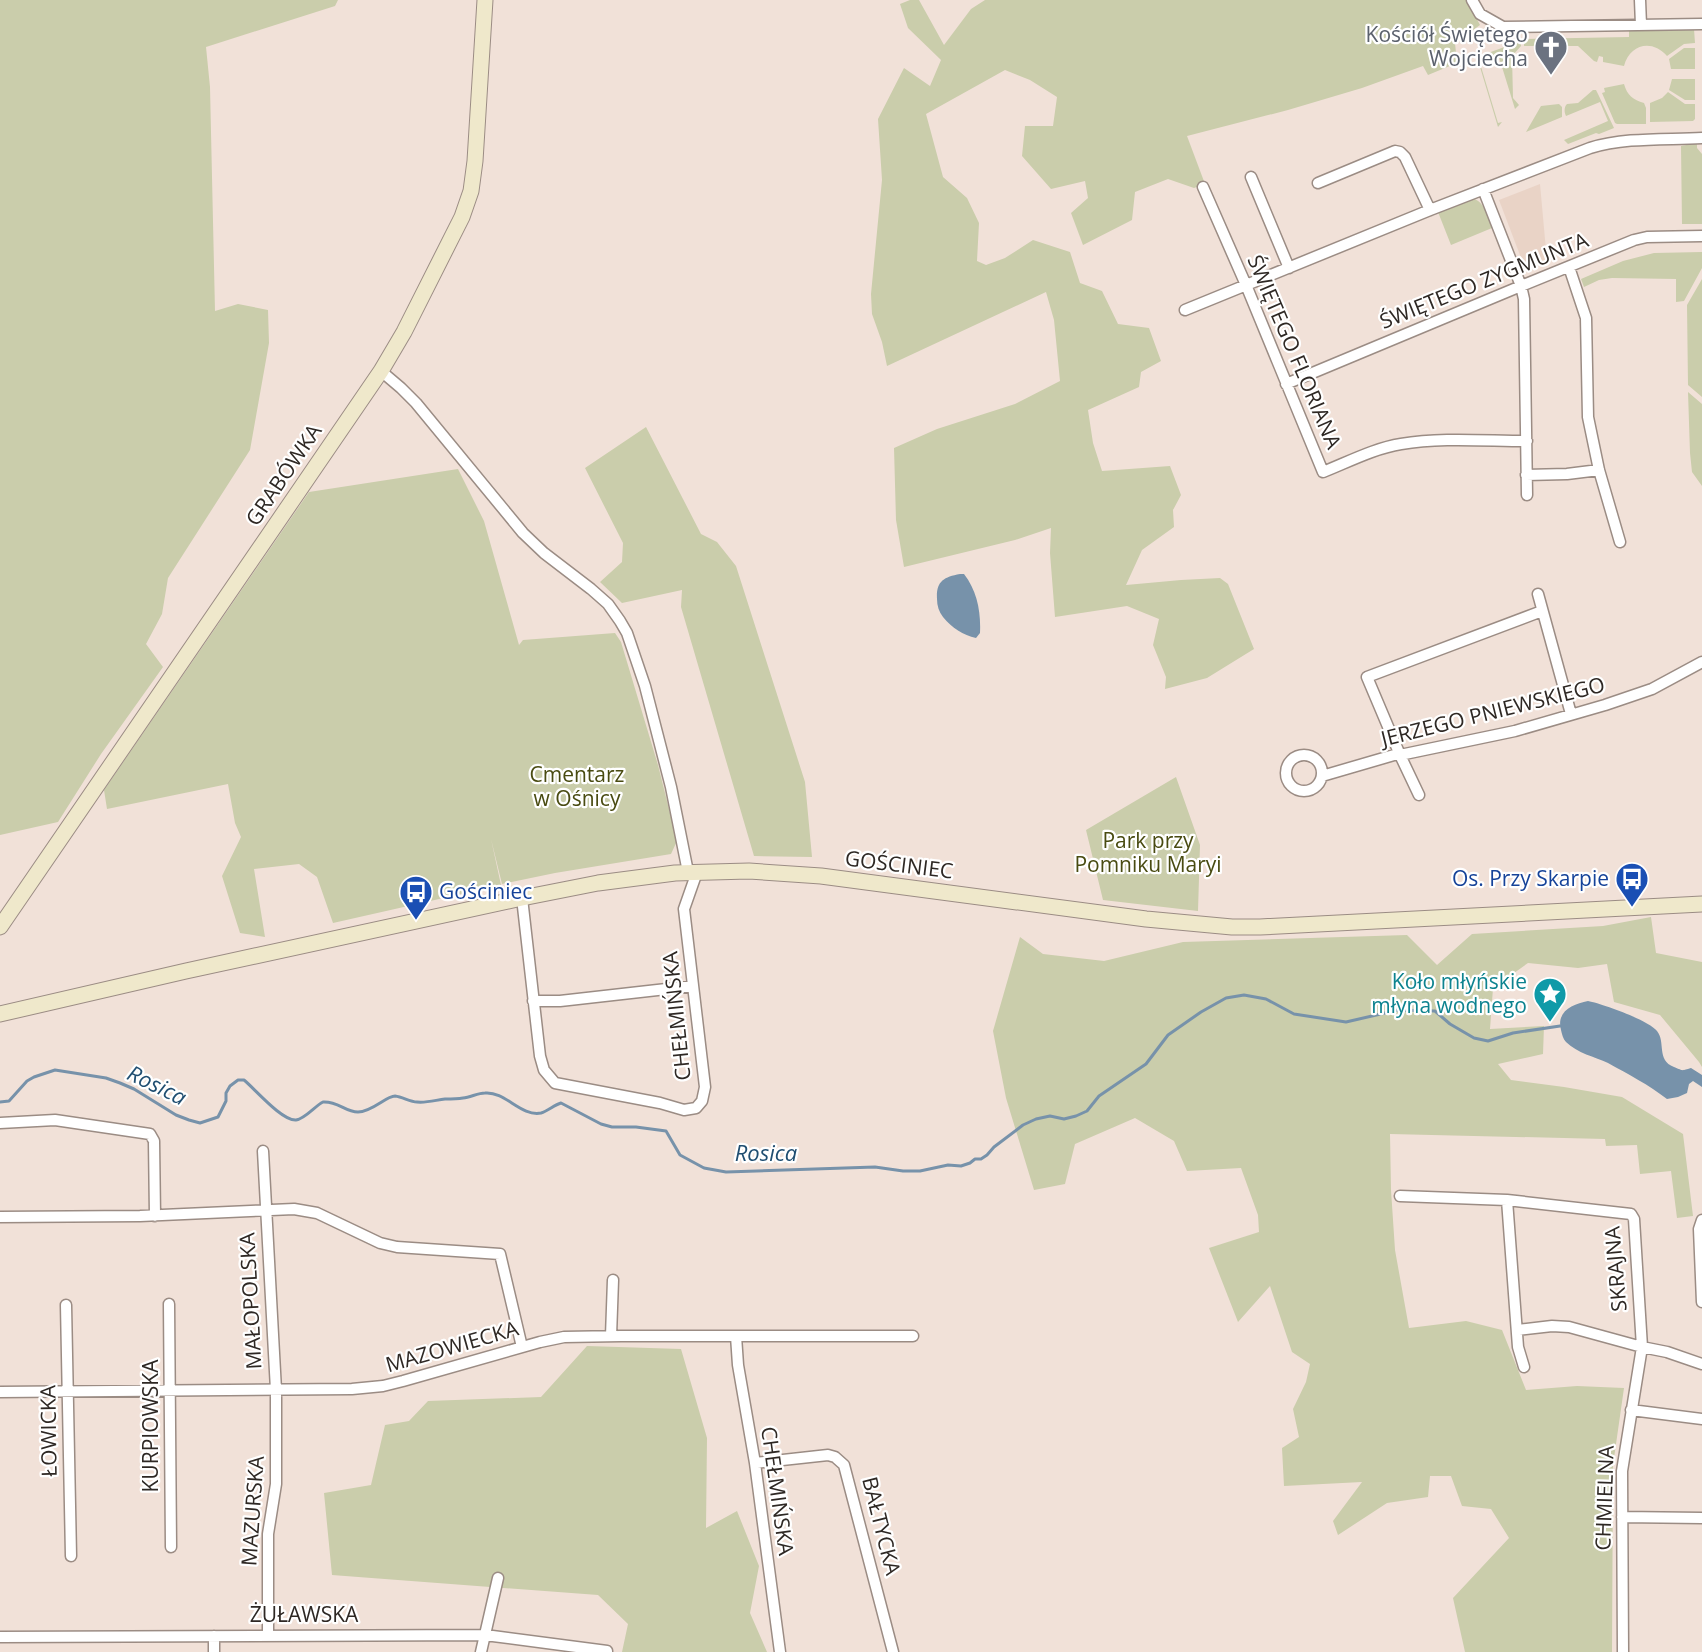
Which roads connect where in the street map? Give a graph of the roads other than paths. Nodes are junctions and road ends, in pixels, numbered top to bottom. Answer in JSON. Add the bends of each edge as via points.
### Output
{"nodes":[{"id":1,"x":485,"y":0,"type":"edge"},
{"id":2,"x":1472,"y":0,"type":"edge"},
{"id":3,"x":1640,"y":0,"type":"edge"},
{"id":4,"x":1702,"y":24,"type":"edge"},
{"id":5,"x":1641,"y":25,"type":"junction"},
{"id":6,"x":1702,"y":138,"type":"edge"},
{"id":7,"x":1251,"y":177,"type":"dead end"},
{"id":8,"x":1318,"y":183,"type":"dead end"},
{"id":9,"x":1203,"y":187,"type":"dead end"},
{"id":10,"x":1483,"y":189,"type":"junction"},
{"id":11,"x":1430,"y":210,"type":"junction"},
{"id":12,"x":1702,"y":236,"type":"edge"},
{"id":13,"x":1569,"y":267,"type":"junction"},
{"id":14,"x":1288,"y":268,"type":"junction"},
{"id":15,"x":1246,"y":285,"type":"junction"},
{"id":16,"x":1521,"y":286,"type":"junction"},
{"id":17,"x":1185,"y":310,"type":"dead end"},
{"id":18,"x":381,"y":370,"type":"junction"},
{"id":19,"x":1286,"y":384,"type":"junction"},
{"id":20,"x":1527,"y":441,"type":"junction"},
{"id":21,"x":1599,"y":470,"type":"junction"},
{"id":22,"x":1526,"y":475,"type":"junction"},
{"id":23,"x":1527,"y":495,"type":"dead end"},
{"id":24,"x":1620,"y":542,"type":"dead end"},
{"id":25,"x":1538,"y":594,"type":"dead end"},
{"id":26,"x":1542,"y":611,"type":"junction"},
{"id":27,"x":1702,"y":662,"type":"edge"},
{"id":28,"x":1571,"y":714,"type":"junction"},
{"id":29,"x":1400,"y":755,"type":"junction"},
{"id":30,"x":1322,"y":776,"type":"dead end"},
{"id":31,"x":1419,"y":795,"type":"dead end"},
{"id":32,"x":693,"y":872,"type":"junction"},
{"id":33,"x":522,"y":898,"type":"junction"},
{"id":34,"x":1702,"y":904,"type":"edge"},
{"id":35,"x":0,"y":927,"type":"edge"},
{"id":36,"x":693,"y":986,"type":"junction"},
{"id":37,"x":533,"y":1001,"type":"junction"},
{"id":38,"x":0,"y":1014,"type":"edge"},
{"id":39,"x":0,"y":1123,"type":"edge"},
{"id":40,"x":263,"y":1151,"type":"dead end"},
{"id":41,"x":1400,"y":1196,"type":"dead end"},
{"id":42,"x":1507,"y":1200,"type":"junction"},
{"id":43,"x":266,"y":1209,"type":"junction"},
{"id":44,"x":155,"y":1216,"type":"junction"},
{"id":45,"x":0,"y":1217,"type":"edge"},
{"id":46,"x":1702,"y":1220,"type":"edge"},
{"id":47,"x":613,"y":1280,"type":"dead end"},
{"id":48,"x":1702,"y":1302,"type":"edge"},
{"id":49,"x":169,"y":1304,"type":"dead end"},
{"id":50,"x":66,"y":1305,"type":"dead end"},
{"id":51,"x":1516,"y":1330,"type":"junction"},
{"id":52,"x":611,"y":1336,"type":"junction"},
{"id":53,"x":736,"y":1336,"type":"junction"},
{"id":54,"x":913,"y":1336,"type":"dead end"},
{"id":55,"x":522,"y":1347,"type":"junction"},
{"id":56,"x":1642,"y":1347,"type":"junction"},
{"id":57,"x":1702,"y":1364,"type":"edge"},
{"id":58,"x":1524,"y":1367,"type":"dead end"},
{"id":59,"x":171,"y":1390,"type":"junction"},
{"id":60,"x":276,"y":1390,"type":"junction"},
{"id":61,"x":68,"y":1391,"type":"junction"},
{"id":62,"x":0,"y":1392,"type":"edge"},
{"id":63,"x":1631,"y":1410,"type":"junction"},
{"id":64,"x":1702,"y":1419,"type":"edge"},
{"id":65,"x":755,"y":1463,"type":"junction"},
{"id":66,"x":1622,"y":1517,"type":"junction"},
{"id":67,"x":1702,"y":1518,"type":"edge"},
{"id":68,"x":171,"y":1547,"type":"dead end"},
{"id":69,"x":71,"y":1556,"type":"dead end"},
{"id":70,"x":498,"y":1578,"type":"dead end"},
{"id":71,"x":268,"y":1635,"type":"junction"},
{"id":72,"x":484,"y":1635,"type":"junction"},
{"id":73,"x":214,"y":1636,"type":"junction"},
{"id":74,"x":0,"y":1637,"type":"edge"},
{"id":75,"x":607,"y":1651,"type":"edge"},
{"id":76,"x":214,"y":1652,"type":"edge"},
{"id":77,"x":481,"y":1652,"type":"edge"},
{"id":78,"x":780,"y":1652,"type":"edge"},
{"id":79,"x":893,"y":1652,"type":"edge"},
{"id":80,"x":1623,"y":1652,"type":"edge"}],
"edges":[{"from":1,"to":18,"type":"street","name":"GRABÓWKA","via":[[471,191],[439,265]]},
{"from":2,"to":5,"type":"street","via":[[1480,14],[1503,27]]},
{"from":3,"to":5,"type":"street"},
{"from":4,"to":5,"type":"street"},
{"from":6,"to":10,"type":"street","via":[[1604,144]]},
{"from":7,"to":14,"type":"street"},
{"from":8,"to":11,"type":"street","via":[[1400,152]]},
{"from":9,"to":15,"type":"street","name":"ŚWIĘTEGO FLORIANA"},
{"from":10,"to":11,"type":"street"},
{"from":10,"to":16,"type":"street"},
{"from":11,"to":14,"type":"street"},
{"from":12,"to":13,"type":"street","name":"ŚWIĘTEGO ZYGMUNTA","via":[[1640,238]]},
{"from":13,"to":16,"type":"street","name":"ŚWIĘTEGO ZYGMUNTA"},
{"from":13,"to":21,"type":"street","via":[[1586,318],[1588,417]]},
{"from":14,"to":15,"type":"street"},
{"from":15,"to":17,"type":"street"},
{"from":15,"to":19,"type":"street","name":"ŚWIĘTEGO FLORIANA"},
{"from":16,"to":19,"type":"street","name":"ŚWIĘTEGO ZYGMUNTA"},
{"from":16,"to":20,"type":"street"},
{"from":18,"to":32,"type":"street","via":[[416,403],[531,541],[608,604],[620,621],[645,686]]},
{"from":18,"to":35,"type":"street","name":"GRABÓWKA"},
{"from":19,"to":20,"type":"street","name":"ŚWIĘTEGO FLORIANA","via":[[1323,472],[1400,444]]},
{"from":20,"to":22,"type":"street"},
{"from":21,"to":22,"type":"street"},
{"from":21,"to":24,"type":"street"},
{"from":22,"to":23,"type":"street"},
{"from":25,"to":26,"type":"street"},
{"from":26,"to":28,"type":"street"},
{"from":26,"to":29,"type":"street","via":[[1366,676]]},
{"from":27,"to":28,"type":"street","name":"JERZEGO PNIEWSKIEGO","via":[[1652,689]]},
{"from":28,"to":29,"type":"street","name":"JERZEGO PNIEWSKIEGO"},
{"from":29,"to":30,"type":"street","name":"JERZEGO PNIEWSKIEGO"},
{"from":29,"to":31,"type":"street"},
{"from":32,"to":33,"type":"street","name":"GOŚCINIEC","via":[[597,883]]},
{"from":32,"to":34,"type":"street","name":"GOŚCINIEC","via":[[821,876],[1232,927]]},
{"from":32,"to":36,"type":"street","name":"CHEŁMIŃSKA","via":[[684,909]]},
{"from":33,"to":37,"type":"street","name":"CHEŁMIŃSKA"},
{"from":33,"to":38,"type":"street","name":"GOŚCINIEC"},
{"from":36,"to":37,"type":"street"},
{"from":36,"to":37,"type":"street","name":"CHEŁMIŃSKA","via":[[705,1087],[696,1108],[684,1110],[555,1083],[544,1070],[540,1056]]},
{"from":39,"to":44,"type":"street","via":[[55,1120],[150,1134],[154,1141]]},
{"from":40,"to":43,"type":"street","name":"MAŁOPOLSKA"},
{"from":41,"to":42,"type":"street","name":"SKRAJNA"},
{"from":42,"to":51,"type":"street"},
{"from":42,"to":56,"type":"street","name":"SKRAJNA","via":[[1631,1214]]},
{"from":43,"to":44,"type":"street","name":"MAŁOPOLSKA"},
{"from":43,"to":55,"type":"street","name":"MAŁOPOLSKA","via":[[317,1213],[369,1239],[397,1247],[500,1254]]},
{"from":43,"to":60,"type":"street","name":"MAŁOPOLSKA"},
{"from":44,"to":45,"type":"street","name":"MAŁOPOLSKA"},
{"from":46,"to":48,"type":"street"},
{"from":47,"to":52,"type":"street"},
{"from":49,"to":59,"type":"street","name":"KURPIOWSKA"},
{"from":50,"to":61,"type":"street","name":"ŁOWICKA"},
{"from":51,"to":56,"type":"street","via":[[1569,1327]]},
{"from":51,"to":58,"type":"street"},
{"from":52,"to":53,"type":"street","name":"MAZOWIECKA"},
{"from":52,"to":55,"type":"street","name":"MAZOWIECKA","via":[[564,1337]]},
{"from":53,"to":54,"type":"street","name":"MAZOWIECKA"},
{"from":53,"to":65,"type":"street","name":"CHEŁMIŃSKA"},
{"from":55,"to":60,"type":"street","name":"MAZOWIECKA","via":[[383,1386]]},
{"from":56,"to":57,"type":"street"},
{"from":56,"to":63,"type":"street","name":"CHMIELNA"},
{"from":59,"to":60,"type":"street","name":"MAZOWIECKA"},
{"from":59,"to":61,"type":"street","name":"MAZOWIECKA"},
{"from":59,"to":68,"type":"street","name":"KURPIOWSKA"},
{"from":60,"to":71,"type":"street","name":"MAZURSKA","via":[[276,1484],[268,1533]]},
{"from":61,"to":62,"type":"street","name":"MAZOWIECKA"},
{"from":61,"to":69,"type":"street","name":"ŁOWICKA"},
{"from":63,"to":64,"type":"street"},
{"from":63,"to":66,"type":"street","name":"CHMIELNA","via":[[1622,1471]]},
{"from":65,"to":78,"type":"street","name":"CHEŁMIŃSKA"},
{"from":65,"to":79,"type":"street","name":"BAŁTYCKA","via":[[828,1455],[844,1465]]},
{"from":66,"to":67,"type":"street"},
{"from":66,"to":80,"type":"street","name":"CHMIELNA"},
{"from":70,"to":72,"type":"street"},
{"from":71,"to":72,"type":"street","name":"ŻUŁAWSKA"},
{"from":71,"to":73,"type":"street","name":"ŻUŁAWSKA"},
{"from":72,"to":75,"type":"street","name":"ŻUŁAWSKA"},
{"from":72,"to":77,"type":"street"},
{"from":73,"to":74,"type":"street","name":"ŻUŁAWSKA"},
{"from":73,"to":76,"type":"street"}]}
